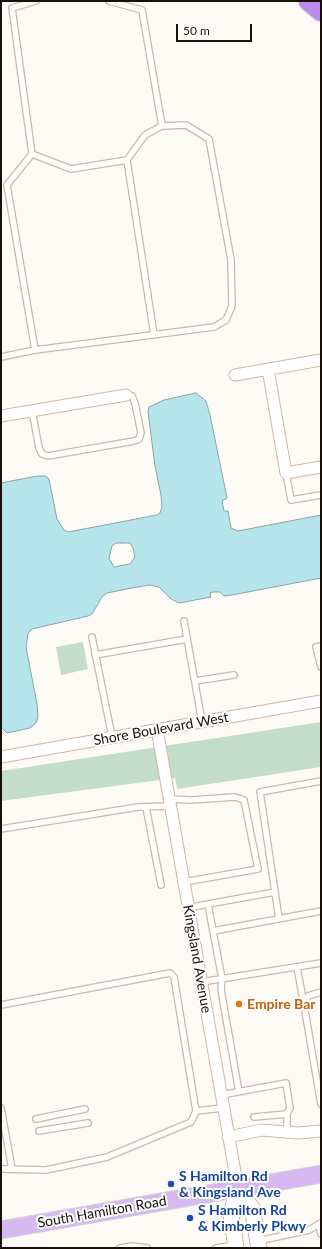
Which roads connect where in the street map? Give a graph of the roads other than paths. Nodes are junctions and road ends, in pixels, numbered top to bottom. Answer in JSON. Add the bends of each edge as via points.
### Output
{"nodes":[{"id":1,"x":36,"y":1,"type":"edge"},
{"id":2,"x":109,"y":1,"type":"edge"},
{"id":3,"x":309,"y":1,"type":"edge"},
{"id":4,"x":321,"y":11,"type":"edge"},
{"id":5,"x":162,"y":126,"type":"junction"},
{"id":6,"x":32,"y":154,"type":"junction"},
{"id":7,"x":127,"y":160,"type":"junction"},
{"id":8,"x":4,"y":185,"type":"edge"},
{"id":9,"x":154,"y":335,"type":"junction"},
{"id":10,"x":35,"y":350,"type":"junction"},
{"id":11,"x":1,"y":357,"type":"edge"},
{"id":12,"x":321,"y":360,"type":"edge"},
{"id":13,"x":268,"y":369,"type":"junction"},
{"id":14,"x":235,"y":374,"type":"dead end"},
{"id":15,"x":126,"y":394,"type":"joint"},
{"id":16,"x":32,"y":410,"type":"junction"},
{"id":17,"x":1,"y":416,"type":"edge"},
{"id":18,"x":321,"y":467,"type":"edge"},
{"id":19,"x":286,"y":473,"type":"junction"},
{"id":20,"x":321,"y":494,"type":"edge"},
{"id":21,"x":184,"y":620,"type":"dead end"},
{"id":22,"x":92,"y":637,"type":"dead end"},
{"id":23,"x":187,"y":639,"type":"junction"},
{"id":24,"x":321,"y":646,"type":"edge"},
{"id":25,"x":95,"y":655,"type":"junction"},
{"id":26,"x":321,"y":667,"type":"edge"},
{"id":27,"x":234,"y":675,"type":"dead end"},
{"id":28,"x":195,"y":681,"type":"junction"},
{"id":29,"x":321,"y":701,"type":"edge"},
{"id":30,"x":202,"y":722,"type":"junction"},
{"id":31,"x":157,"y":729,"type":"junction"},
{"id":32,"x":112,"y":737,"type":"junction"},
{"id":33,"x":1,"y":757,"type":"edge"},
{"id":34,"x":321,"y":781,"type":"edge"},
{"id":35,"x":169,"y":802,"type":"junction"},
{"id":36,"x":146,"y":806,"type":"junction"},
{"id":37,"x":1,"y":829,"type":"edge"},
{"id":38,"x":184,"y":882,"type":"junction"},
{"id":39,"x":161,"y":885,"type":"dead end"},
{"id":40,"x":275,"y":892,"type":"junction"},
{"id":41,"x":208,"y":904,"type":"junction"},
{"id":42,"x":188,"y":908,"type":"junction"},
{"id":43,"x":321,"y":911,"type":"edge"},
{"id":44,"x":279,"y":919,"type":"junction"},
{"id":45,"x":213,"y":931,"type":"junction"},
{"id":46,"x":321,"y":963,"type":"edge"},
{"id":47,"x":297,"y":967,"type":"junction"},
{"id":48,"x":222,"y":979,"type":"junction"},
{"id":49,"x":201,"y":982,"type":"junction"},
{"id":50,"x":321,"y":992,"type":"edge"},
{"id":51,"x":1,"y":1005,"type":"edge"},
{"id":52,"x":304,"y":1005,"type":"junction"},
{"id":53,"x":239,"y":1092,"type":"junction"},
{"id":54,"x":221,"y":1095,"type":"junction"},
{"id":55,"x":321,"y":1104,"type":"edge"},
{"id":56,"x":1,"y":1108,"type":"edge"},
{"id":57,"x":223,"y":1108,"type":"junction"},
{"id":58,"x":85,"y":1109,"type":"dead end"},
{"id":59,"x":196,"y":1111,"type":"junction"},
{"id":60,"x":287,"y":1114,"type":"junction"},
{"id":61,"x":254,"y":1117,"type":"dead end"},
{"id":62,"x":36,"y":1119,"type":"dead end"},
{"id":63,"x":88,"y":1123,"type":"dead end"},
{"id":64,"x":39,"y":1131,"type":"dead end"},
{"id":65,"x":321,"y":1131,"type":"edge"},
{"id":66,"x":287,"y":1132,"type":"junction"},
{"id":67,"x":228,"y":1137,"type":"junction"},
{"id":68,"x":1,"y":1169,"type":"edge"},
{"id":69,"x":12,"y":1169,"type":"junction"},
{"id":70,"x":321,"y":1174,"type":"edge"},
{"id":71,"x":238,"y":1189,"type":"junction"},
{"id":72,"x":320,"y":1224,"type":"edge"},
{"id":73,"x":1,"y":1230,"type":"edge"},
{"id":74,"x":321,"y":1234,"type":"edge"},
{"id":75,"x":259,"y":1244,"type":"edge"},
{"id":76,"x":236,"y":1246,"type":"edge"},
{"id":77,"x":129,"y":1247,"type":"edge"},
{"id":78,"x":120,"y":1248,"type":"edge"},
{"id":79,"x":147,"y":1248,"type":"edge"},
{"id":80,"x":216,"y":1248,"type":"edge"}],
"edges":[{"from":1,"to":6,"type":"lane","via":[[12,8]]},
{"from":2,"to":5,"type":"lane","via":[[142,10]]},
{"from":3,"to":4,"type":"highway"},
{"from":5,"to":7,"type":"lane","via":[[144,134]]},
{"from":5,"to":9,"type":"lane","via":[[186,125],[209,139],[231,260],[232,306],[226,320],[214,327]]},
{"from":6,"to":7,"type":"lane","via":[[71,169]]},
{"from":6,"to":8,"type":"lane"},
{"from":7,"to":9,"type":"lane"},
{"from":8,"to":10,"type":"lane"},
{"from":9,"to":10,"type":"lane"},
{"from":10,"to":11,"type":"lane"},
{"from":12,"to":13,"type":"street"},
{"from":13,"to":14,"type":"street"},
{"from":13,"to":19,"type":"street"},
{"from":15,"to":16,"type":"street"},
{"from":15,"to":16,"type":"lane","via":[[132,396],[135,403],[141,433],[139,438],[48,456],[42,454],[38,448]]},
{"from":16,"to":17,"type":"street"},
{"from":18,"to":19,"type":"street"},
{"from":19,"to":20,"type":"lane","via":[[291,500]]},
{"from":21,"to":23,"type":"lane"},
{"from":22,"to":25,"type":"lane"},
{"from":23,"to":25,"type":"lane"},
{"from":23,"to":28,"type":"lane"},
{"from":24,"to":26,"type":"lane","via":[[316,647]]},
{"from":25,"to":32,"type":"lane"},
{"from":27,"to":28,"type":"lane"},
{"from":28,"to":30,"type":"lane"},
{"from":29,"to":30,"type":"street","name":"Shore Boulevard West"},
{"from":30,"to":31,"type":"street","name":"Shore Boulevard West"},
{"from":31,"to":32,"type":"street","name":"Shore Boulevard West"},
{"from":31,"to":35,"type":"street","name":"Kingsland Avenue"},
{"from":32,"to":33,"type":"street","name":"Shore Boulevard West"},
{"from":34,"to":40,"type":"lane","via":[[260,792]]},
{"from":35,"to":36,"type":"lane"},
{"from":35,"to":38,"type":"street","name":"Kingsland Avenue"},
{"from":35,"to":38,"type":"lane","via":[[235,797],[244,800],[258,869]]},
{"from":36,"to":37,"type":"lane"},
{"from":36,"to":39,"type":"lane"},
{"from":38,"to":42,"type":"street","name":"Kingsland Avenue"},
{"from":40,"to":41,"type":"lane"},
{"from":40,"to":44,"type":"lane"},
{"from":41,"to":42,"type":"lane"},
{"from":41,"to":45,"type":"lane"},
{"from":42,"to":49,"type":"street","name":"Kingsland Avenue"},
{"from":43,"to":44,"type":"lane"},
{"from":44,"to":45,"type":"lane"},
{"from":45,"to":48,"type":"lane"},
{"from":46,"to":47,"type":"lane"},
{"from":47,"to":48,"type":"lane"},
{"from":47,"to":52,"type":"lane"},
{"from":48,"to":49,"type":"lane"},
{"from":48,"to":53,"type":"lane","via":[[221,990]]},
{"from":49,"to":54,"type":"street","name":"Kingsland Avenue"},
{"from":50,"to":52,"type":"lane","via":[[308,996]]},
{"from":51,"to":59,"type":"lane","via":[[170,973],[174,977]]},
{"from":52,"to":55,"type":"lane"},
{"from":53,"to":54,"type":"lane"},
{"from":53,"to":60,"type":"lane","via":[[286,1083],[290,1108]]},
{"from":54,"to":57,"type":"street","name":"Kingsland Avenue"},
{"from":56,"to":69,"type":"lane"},
{"from":57,"to":59,"type":"lane"},
{"from":57,"to":67,"type":"street","name":"Kingsland Avenue"},
{"from":58,"to":62,"type":"lane"},
{"from":59,"to":69,"type":"lane","via":[[192,1122],[106,1157],[46,1170]]},
{"from":60,"to":61,"type":"lane"},
{"from":60,"to":66,"type":"lane"},
{"from":63,"to":64,"type":"lane"},
{"from":65,"to":66,"type":"street"},
{"from":66,"to":67,"type":"street","via":[[262,1130]]},
{"from":67,"to":71,"type":"street","name":"Kingsland Avenue"},
{"from":68,"to":69,"type":"lane"},
{"from":70,"to":71,"type":"main road","name":"South Hamilton Road"},
{"from":71,"to":73,"type":"main road","name":"South Hamilton Road"},
{"from":71,"to":75,"type":"street","via":[[252,1208]]},
{"from":71,"to":76,"type":"street","via":[[231,1214]]},
{"from":72,"to":74,"type":"lane"},
{"from":72,"to":75,"type":"lane","via":[[309,1230]]},
{"from":76,"to":80,"type":"lane"},
{"from":77,"to":78,"type":"lane"},
{"from":77,"to":79,"type":"lane"}]}
